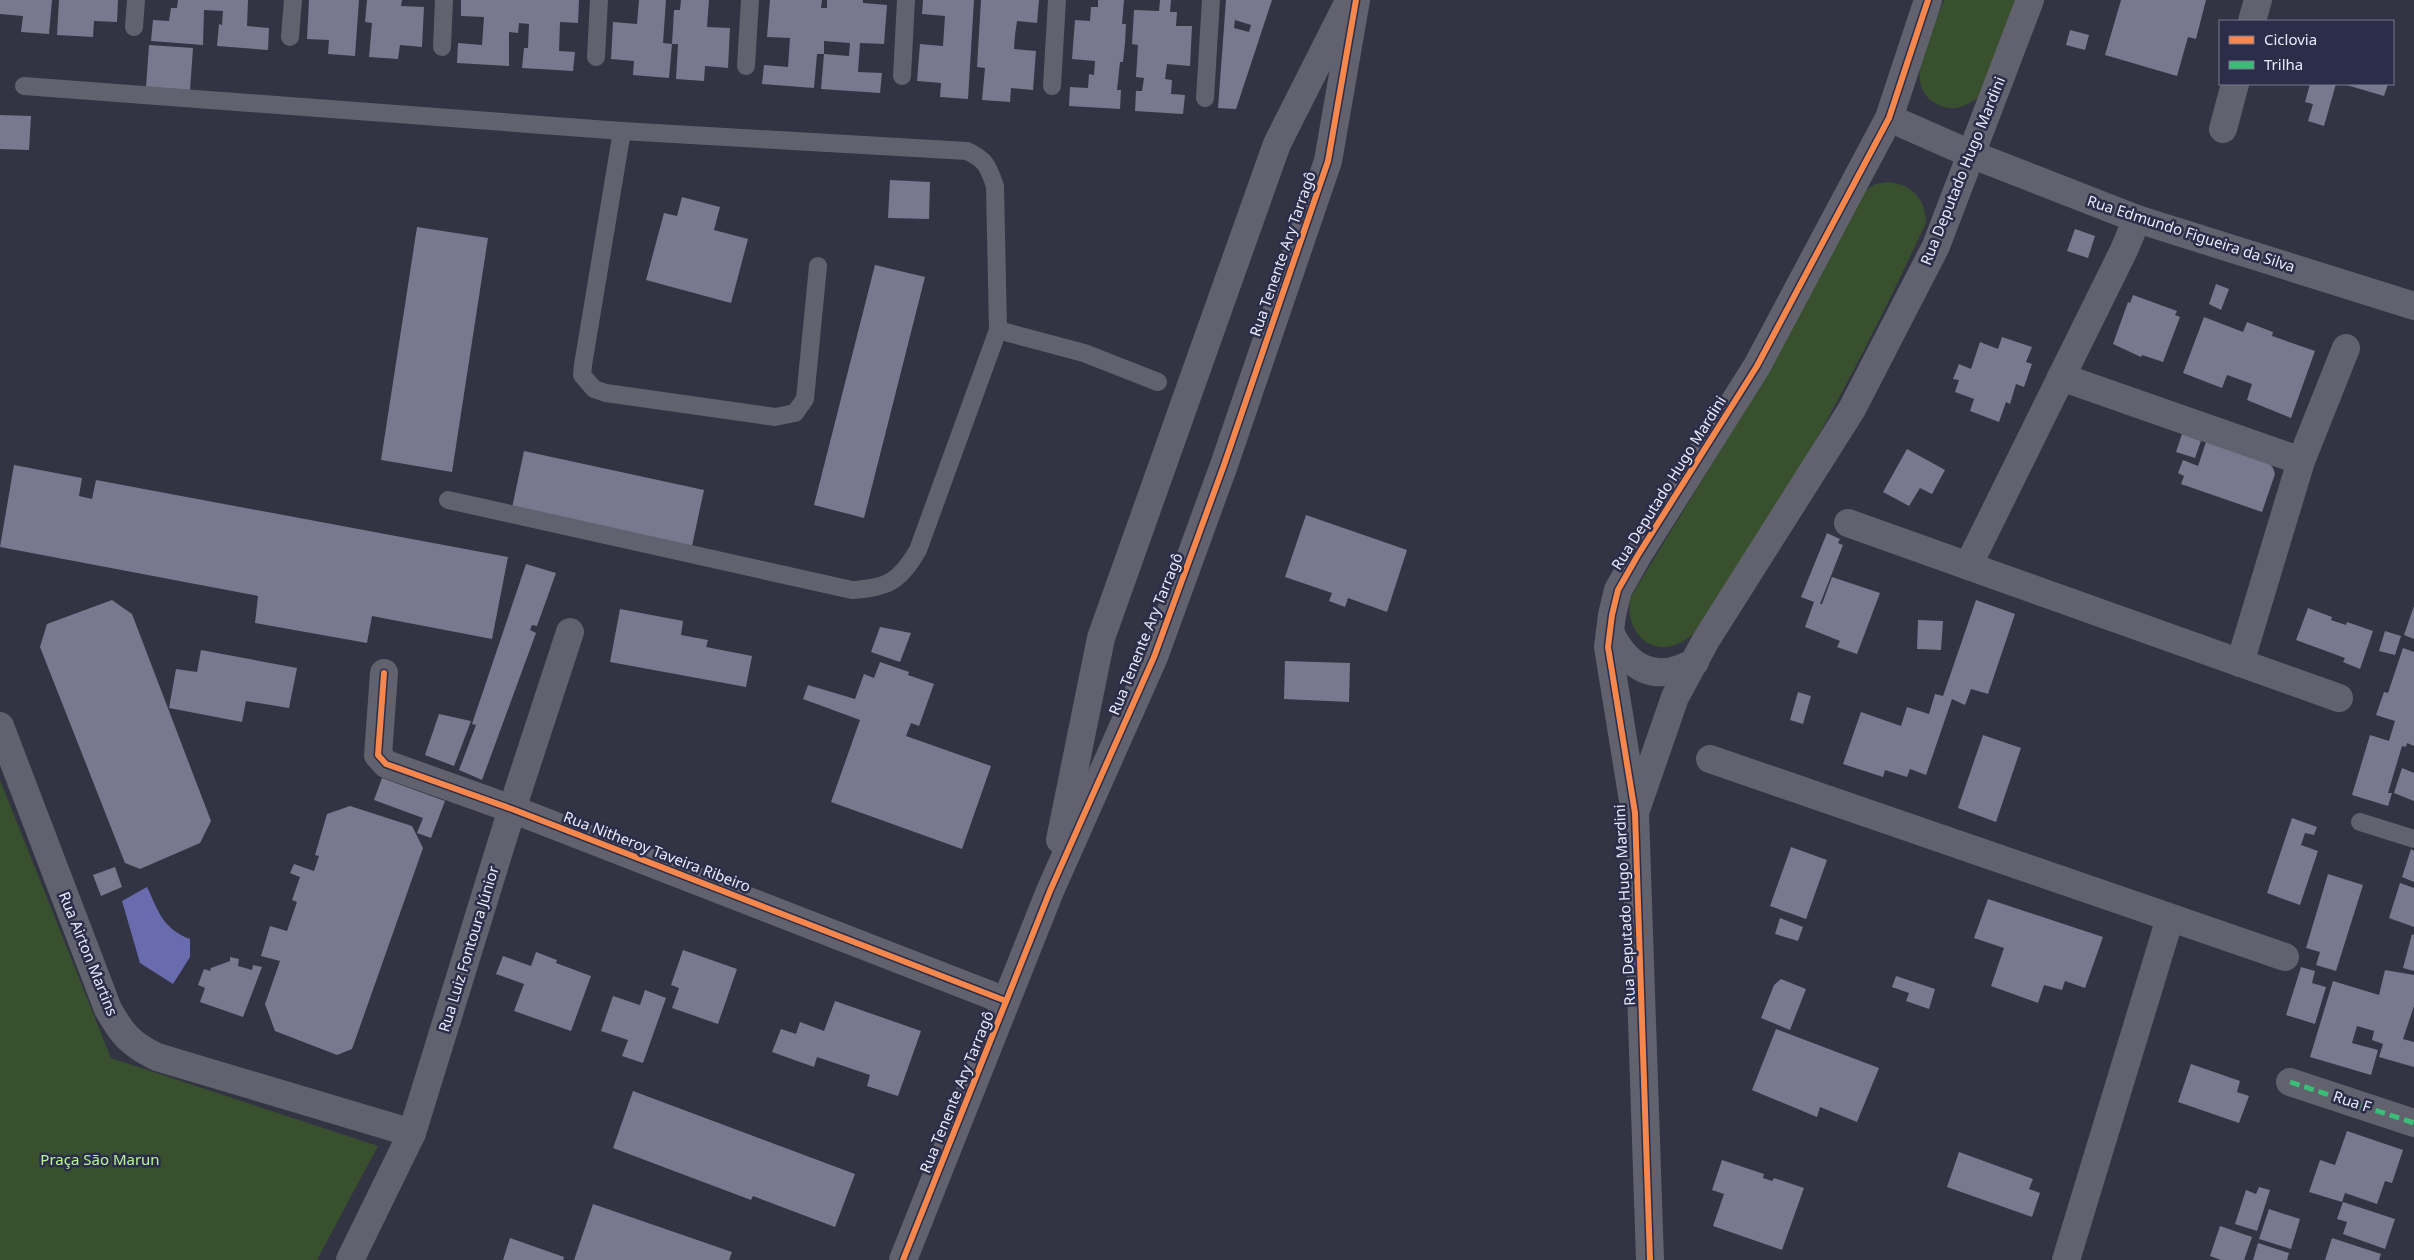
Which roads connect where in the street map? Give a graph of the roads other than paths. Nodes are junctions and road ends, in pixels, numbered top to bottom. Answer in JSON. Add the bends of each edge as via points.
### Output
{"nodes":[{"id":1,"x":136,"y":0,"type":"edge"},
{"id":2,"x":293,"y":0,"type":"edge"},
{"id":3,"x":444,"y":0,"type":"edge"},
{"id":4,"x":599,"y":0,"type":"edge"},
{"id":5,"x":750,"y":0,"type":"edge"},
{"id":6,"x":906,"y":0,"type":"edge"},
{"id":7,"x":1057,"y":0,"type":"edge"},
{"id":8,"x":1211,"y":0,"type":"edge"},
{"id":9,"x":1350,"y":0,"type":"edge"},
{"id":10,"x":1356,"y":0,"type":"edge"},
{"id":11,"x":1928,"y":0,"type":"edge"},
{"id":12,"x":2030,"y":0,"type":"edge"},
{"id":13,"x":2258,"y":0,"type":"edge"},
{"id":14,"x":2252,"y":20,"type":"edge"},
{"id":15,"x":134,"y":27,"type":"dead end"},
{"id":16,"x":290,"y":37,"type":"dead end"},
{"id":17,"x":442,"y":47,"type":"dead end"},
{"id":18,"x":596,"y":57,"type":"dead end"},
{"id":19,"x":746,"y":66,"type":"dead end"},
{"id":20,"x":902,"y":76,"type":"dead end"},
{"id":21,"x":2235,"y":85,"type":"edge"},
{"id":22,"x":24,"y":86,"type":"dead end"},
{"id":23,"x":1052,"y":86,"type":"dead end"},
{"id":24,"x":1205,"y":98,"type":"dead end"},
{"id":25,"x":1889,"y":118,"type":"junction"},
{"id":26,"x":2223,"y":129,"type":"dead end"},
{"id":27,"x":622,"y":131,"type":"junction"},
{"id":28,"x":1973,"y":154,"type":"junction"},
{"id":29,"x":2137,"y":219,"type":"junction"},
{"id":30,"x":818,"y":266,"type":"dead end"},
{"id":31,"x":2414,"y":306,"type":"edge"},
{"id":32,"x":998,"y":330,"type":"junction"},
{"id":33,"x":2346,"y":348,"type":"dead end"},
{"id":34,"x":2061,"y":377,"type":"junction"},
{"id":35,"x":1158,"y":382,"type":"dead end"},
{"id":36,"x":2301,"y":461,"type":"junction"},
{"id":37,"x":448,"y":500,"type":"dead end"},
{"id":38,"x":1848,"y":523,"type":"dead end"},
{"id":39,"x":1968,"y":566,"type":"junction"},
{"id":40,"x":1609,"y":631,"type":"junction"},
{"id":41,"x":570,"y":632,"type":"dead end"},
{"id":42,"x":1695,"y":662,"type":"junction"},
{"id":43,"x":2240,"y":663,"type":"junction"},
{"id":44,"x":384,"y":673,"type":"dead end"},
{"id":45,"x":2339,"y":698,"type":"dead end"},
{"id":46,"x":0,"y":726,"type":"edge"},
{"id":47,"x":1710,"y":759,"type":"dead end"},
{"id":48,"x":512,"y":809,"type":"junction"},
{"id":49,"x":1635,"y":813,"type":"junction"},
{"id":50,"x":2360,"y":822,"type":"dead end"},
{"id":51,"x":2414,"y":839,"type":"edge"},
{"id":52,"x":1050,"y":891,"type":"junction"},
{"id":53,"x":2170,"y":918,"type":"junction"},
{"id":54,"x":2285,"y":957,"type":"dead end"},
{"id":55,"x":1006,"y":1001,"type":"junction"},
{"id":56,"x":2290,"y":1082,"type":"dead end"},
{"id":57,"x":2414,"y":1123,"type":"edge"},
{"id":58,"x":412,"y":1133,"type":"junction"},
{"id":59,"x":350,"y":1260,"type":"edge"},
{"id":60,"x":903,"y":1260,"type":"edge"},
{"id":61,"x":1650,"y":1260,"type":"edge"},
{"id":62,"x":2066,"y":1260,"type":"edge"}],
"edges":[{"from":1,"to":15,"type":"lane"},
{"from":2,"to":16,"type":"lane"},
{"from":3,"to":17,"type":"lane"},
{"from":4,"to":18,"type":"lane"},
{"from":5,"to":19,"type":"lane"},
{"from":6,"to":20,"type":"lane"},
{"from":7,"to":23,"type":"lane"},
{"from":8,"to":24,"type":"lane"},
{"from":9,"to":52,"type":"street","name":"Rua Tenente Ary Tarragô","via":[[1277,144],[1101,638]]},
{"from":10,"to":52,"type":"street","name":"Rua Tenente Ary Tarragô","via":[[1328,161],[1224,465],[1154,657]]},
{"from":11,"to":25,"type":"street","name":"Rua Deputado Hugo Mardini"},
{"from":12,"to":28,"type":"street","name":"Rua Deputado Hugo Mardini"},
{"from":13,"to":14,"type":"street"},
{"from":21,"to":26,"type":"street"},
{"from":22,"to":27,"type":"lane"},
{"from":25,"to":28,"type":"street","name":"Rua Edmundo Figueira da Silva"},
{"from":25,"to":40,"type":"street","name":"Rua Deputado Hugo Mardini","via":[[1757,366],[1618,590]]},
{"from":27,"to":30,"type":"lane","via":[[583,365],[582,375],[594,389],[775,417],[795,412],[805,399]]},
{"from":27,"to":32,"type":"lane","via":[[949,148],[967,151],[981,158],[995,186]]},
{"from":28,"to":29,"type":"street","name":"Rua Edmundo Figueira da Silva"},
{"from":28,"to":42,"type":"street","name":"Rua Deputado Hugo Mardini","via":[[1936,246],[1852,409]]},
{"from":29,"to":31,"type":"street","name":"Rua Edmundo Figueira da Silva"},
{"from":29,"to":34,"type":"street"},
{"from":32,"to":35,"type":"lane","via":[[1084,353]]},
{"from":32,"to":37,"type":"lane","via":[[918,550],[894,581],[874,589],[852,590]]},
{"from":33,"to":36,"type":"street"},
{"from":34,"to":36,"type":"street"},
{"from":34,"to":39,"type":"street"},
{"from":36,"to":43,"type":"street"},
{"from":38,"to":39,"type":"street"},
{"from":39,"to":43,"type":"street"},
{"from":40,"to":42,"type":"street","via":[[1622,654],[1645,670],[1673,670]]},
{"from":40,"to":49,"type":"street","name":"Rua Deputado Hugo Mardini","via":[[1608,647]]},
{"from":41,"to":48,"type":"street","name":"Rua Luiz Fontoura Júnior"},
{"from":42,"to":49,"type":"street","name":"Rua Deputado Hugo Mardini","via":[[1676,697]]},
{"from":43,"to":45,"type":"street"},
{"from":44,"to":48,"type":"street","name":"Rua Nitheroy Taveira Ribeiro","via":[[378,750],[381,760]]},
{"from":46,"to":58,"type":"street","name":"Rua Airton Martins","via":[[108,1009],[128,1039],[157,1057]]},
{"from":47,"to":53,"type":"street"},
{"from":48,"to":55,"type":"street","name":"Rua Nitheroy Taveira Ribeiro"},
{"from":48,"to":58,"type":"street","name":"Rua Luiz Fontoura Júnior"},
{"from":49,"to":61,"type":"street","name":"Rua Deputado Hugo Mardini"},
{"from":50,"to":51,"type":"lane"},
{"from":52,"to":55,"type":"street","name":"Rua Tenente Ary Tarragô"},
{"from":53,"to":54,"type":"street"},
{"from":53,"to":62,"type":"street"},
{"from":55,"to":60,"type":"street","name":"Rua Tenente Ary Tarragô"},
{"from":56,"to":57,"type":"street","name":"Rua F"},
{"from":58,"to":59,"type":"street","name":"Rua Luiz Fontoura Júnior"}]}
